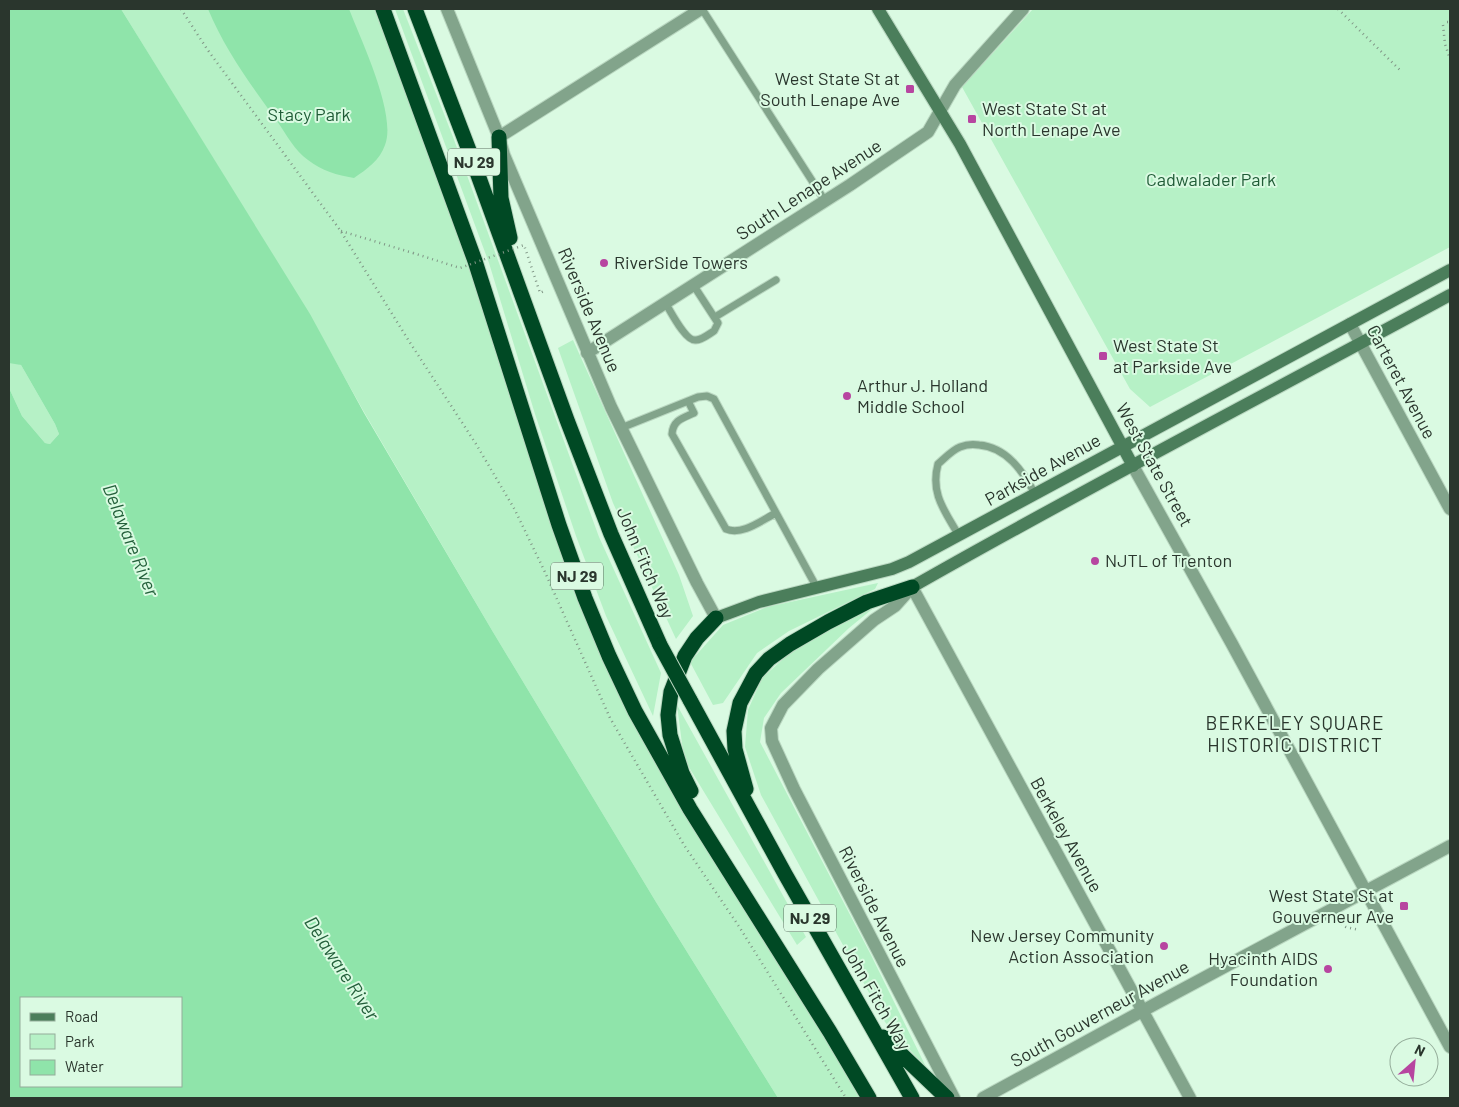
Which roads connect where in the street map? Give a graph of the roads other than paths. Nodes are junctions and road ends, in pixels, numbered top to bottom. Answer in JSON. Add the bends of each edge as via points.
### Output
{"nodes":[{"id":1,"x":382,"y":9,"type":"edge"},
{"id":2,"x":415,"y":9,"type":"edge"},
{"id":3,"x":447,"y":9,"type":"edge"},
{"id":4,"x":702,"y":9,"type":"edge"},
{"id":5,"x":878,"y":9,"type":"edge"},
{"id":6,"x":1023,"y":9,"type":"edge"},
{"id":7,"x":941,"y":111,"type":"junction"},
{"id":8,"x":500,"y":138,"type":"junction"},
{"id":9,"x":825,"y":201,"type":"junction"},
{"id":10,"x":1450,"y":270,"type":"edge"},
{"id":11,"x":776,"y":280,"type":"dead end"},
{"id":12,"x":694,"y":286,"type":"junction"},
{"id":13,"x":1450,"y":294,"type":"edge"},
{"id":14,"x":666,"y":304,"type":"junction"},
{"id":15,"x":530,"y":317,"type":"junction"},
{"id":16,"x":715,"y":317,"type":"junction"},
{"id":17,"x":1350,"y":324,"type":"junction"},
{"id":18,"x":1360,"y":343,"type":"junction"},
{"id":19,"x":587,"y":353,"type":"junction"},
{"id":20,"x":688,"y":401,"type":"junction"},
{"id":21,"x":621,"y":428,"type":"junction"},
{"id":22,"x":1123,"y":446,"type":"junction"},
{"id":23,"x":1133,"y":466,"type":"junction"},
{"id":24,"x":1035,"y":494,"type":"junction"},
{"id":25,"x":1450,"y":509,"type":"edge"},
{"id":26,"x":776,"y":513,"type":"junction"},
{"id":27,"x":959,"y":536,"type":"junction"},
{"id":28,"x":912,"y":587,"type":"junction"},
{"id":29,"x":817,"y":588,"type":"junction"},
{"id":30,"x":716,"y":618,"type":"junction"},
{"id":31,"x":751,"y":810,"type":"junction"},
{"id":32,"x":1450,"y":846,"type":"edge"},
{"id":33,"x":1366,"y":891,"type":"junction"},
{"id":34,"x":752,"y":908,"type":"junction"},
{"id":35,"x":1142,"y":1011,"type":"junction"},
{"id":36,"x":871,"y":1025,"type":"junction"},
{"id":37,"x":1450,"y":1047,"type":"edge"},
{"id":38,"x":869,"y":1098,"type":"edge"},
{"id":39,"x":912,"y":1098,"type":"edge"},
{"id":40,"x":947,"y":1098,"type":"edge"},
{"id":41,"x":954,"y":1098,"type":"edge"},
{"id":42,"x":983,"y":1098,"type":"edge"},
{"id":43,"x":1190,"y":1098,"type":"edge"}],
"edges":[{"from":1,"to":34,"type":"highway","number":"NJ 29","via":[[475,262],[585,598],[635,711],[690,809]]},
{"from":2,"to":15,"type":"highway","name":"John Fitch Way","number":"NJ 29"},
{"from":3,"to":8,"type":"street","name":"Riverside Avenue"},
{"from":4,"to":8,"type":"street"},
{"from":4,"to":9,"type":"lane"},
{"from":5,"to":7,"type":"main road","name":"West State Street"},
{"from":6,"to":7,"type":"street","name":"South Lenape Avenue","via":[[955,85]]},
{"from":7,"to":9,"type":"street","name":"South Lenape Avenue","via":[[928,132]]},
{"from":7,"to":22,"type":"main road","name":"West State Street"},
{"from":8,"to":15,"type":"highway","via":[[500,198]]},
{"from":8,"to":19,"type":"street","name":"Riverside Avenue","via":[[504,155]]},
{"from":9,"to":12,"type":"street","name":"South Lenape Avenue"},
{"from":10,"to":17,"type":"main road","name":"Parkside Avenue"},
{"from":11,"to":16,"type":"lane"},
{"from":12,"to":14,"type":"street","name":"South Lenape Avenue"},
{"from":12,"to":16,"type":"lane"},
{"from":13,"to":18,"type":"main road"},
{"from":14,"to":16,"type":"lane","via":[[692,340],[714,331],[718,324]]},
{"from":14,"to":19,"type":"street","name":"South Lenape Avenue"},
{"from":15,"to":31,"type":"highway","name":"John Fitch Way","number":"NJ 29","bridge":true,"via":[[611,534],[660,645]]},
{"from":17,"to":18,"type":"street","name":"Carteret Avenue"},
{"from":17,"to":22,"type":"main road","name":"Parkside Avenue"},
{"from":18,"to":23,"type":"main road"},
{"from":18,"to":25,"type":"street","name":"Carteret Avenue"},
{"from":19,"to":21,"type":"street","name":"Riverside Avenue"},
{"from":20,"to":21,"type":"lane"},
{"from":20,"to":26,"type":"lane","via":[[706,396],[714,399]]},
{"from":20,"to":26,"type":"lane","via":[[694,413],[676,421],[672,434],[726,529],[732,532],[742,530]]},
{"from":21,"to":30,"type":"street","name":"Riverside Avenue"},
{"from":22,"to":23,"type":"main road","name":"West State Street"},
{"from":22,"to":24,"type":"main road","name":"Parkside Avenue"},
{"from":23,"to":28,"type":"main road"},
{"from":23,"to":33,"type":"street","name":"West State Street"},
{"from":24,"to":27,"type":"main road","name":"Parkside Avenue"},
{"from":24,"to":27,"type":"lane","via":[[1003,453],[974,444],[960,447],[938,464],[935,485]]},
{"from":26,"to":29,"type":"lane"},
{"from":27,"to":29,"type":"main road","name":"Parkside Avenue","via":[[892,569]]},
{"from":28,"to":31,"type":"highway","via":[[867,602],[828,622],[790,644],[756,673],[740,703],[734,732]]},
{"from":28,"to":35,"type":"street","name":"Berkeley Avenue"},
{"from":28,"to":41,"type":"street","name":"Riverside Avenue","via":[[895,606],[818,668],[783,705],[771,728],[772,741]]},
{"from":29,"to":30,"type":"main road","name":"Parkside Avenue","via":[[759,602]]},
{"from":30,"to":34,"type":"highway","via":[[685,656],[671,692],[670,735],[682,772]]},
{"from":31,"to":36,"type":"highway","name":"John Fitch Way","number":"NJ 29"},
{"from":32,"to":33,"type":"street","name":"South Gouverneur Avenue"},
{"from":33,"to":35,"type":"street","name":"South Gouverneur Avenue"},
{"from":33,"to":37,"type":"street","name":"West State Street"},
{"from":34,"to":38,"type":"highway","number":"NJ 29"},
{"from":35,"to":42,"type":"street","name":"South Gouverneur Avenue"},
{"from":35,"to":43,"type":"street","name":"Berkeley Avenue"},
{"from":36,"to":39,"type":"highway","name":"John Fitch Way","number":"NJ 29"},
{"from":36,"to":40,"type":"highway"}]}
